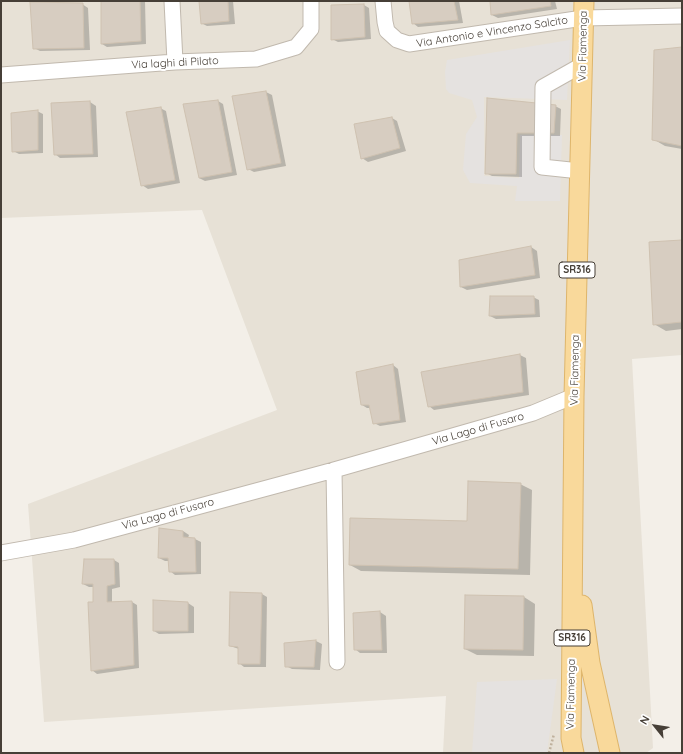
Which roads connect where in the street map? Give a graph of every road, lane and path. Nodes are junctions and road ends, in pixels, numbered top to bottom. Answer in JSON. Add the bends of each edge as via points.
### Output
{"nodes":[{"id":1,"x":172,"y":1,"type":"edge"},
{"id":2,"x":311,"y":1,"type":"edge"},
{"id":3,"x":383,"y":1,"type":"edge"},
{"id":4,"x":584,"y":9,"type":"edge"},
{"id":5,"x":682,"y":16,"type":"edge"},
{"id":6,"x":175,"y":62,"type":"junction"},
{"id":7,"x":582,"y":65,"type":"junction"},
{"id":8,"x":1,"y":75,"type":"edge"},
{"id":9,"x":580,"y":171,"type":"junction"},
{"id":10,"x":574,"y":396,"type":"junction"},
{"id":11,"x":334,"y":470,"type":"junction"},
{"id":12,"x":573,"y":538,"type":"junction"},
{"id":13,"x":1,"y":553,"type":"edge"},
{"id":14,"x":337,"y":662,"type":"dead end"},
{"id":15,"x":570,"y":748,"type":"edge"},
{"id":16,"x":610,"y":753,"type":"edge"}],
"edges":[{"from":1,"to":6,"type":"street"},
{"from":2,"to":6,"type":"street","name":"Via laghi di Pilato","via":[[311,29],[296,47],[256,59]]},
{"from":3,"to":4,"type":"street","name":"Via Antonio e Vincenzo Salcito","via":[[387,31],[397,40],[409,44]]},
{"from":4,"to":5,"type":"street"},
{"from":4,"to":7,"type":"main road","name":"Via Fiamenga","number":"SR316"},
{"from":6,"to":8,"type":"street","name":"Via laghi di Pilato"},
{"from":7,"to":9,"type":"main road","name":"Via Fiamenga","number":"SR316"},
{"from":7,"to":9,"type":"street","via":[[543,87],[542,168]]},
{"from":9,"to":10,"type":"main road","name":"Via Fiamenga","number":"SR316"},
{"from":10,"to":11,"type":"street","name":"Via Lago di Fusaro","via":[[533,413]]},
{"from":10,"to":12,"type":"main road","name":"Via Fiamenga","number":"SR316"},
{"from":11,"to":13,"type":"street","name":"Via Lago di Fusaro","via":[[74,540]]},
{"from":11,"to":14,"type":"street"},
{"from":12,"to":15,"type":"main road","name":"Via Fiamenga","number":"SR316"},
{"from":12,"to":16,"type":"main road","via":[[590,663]]}]}
